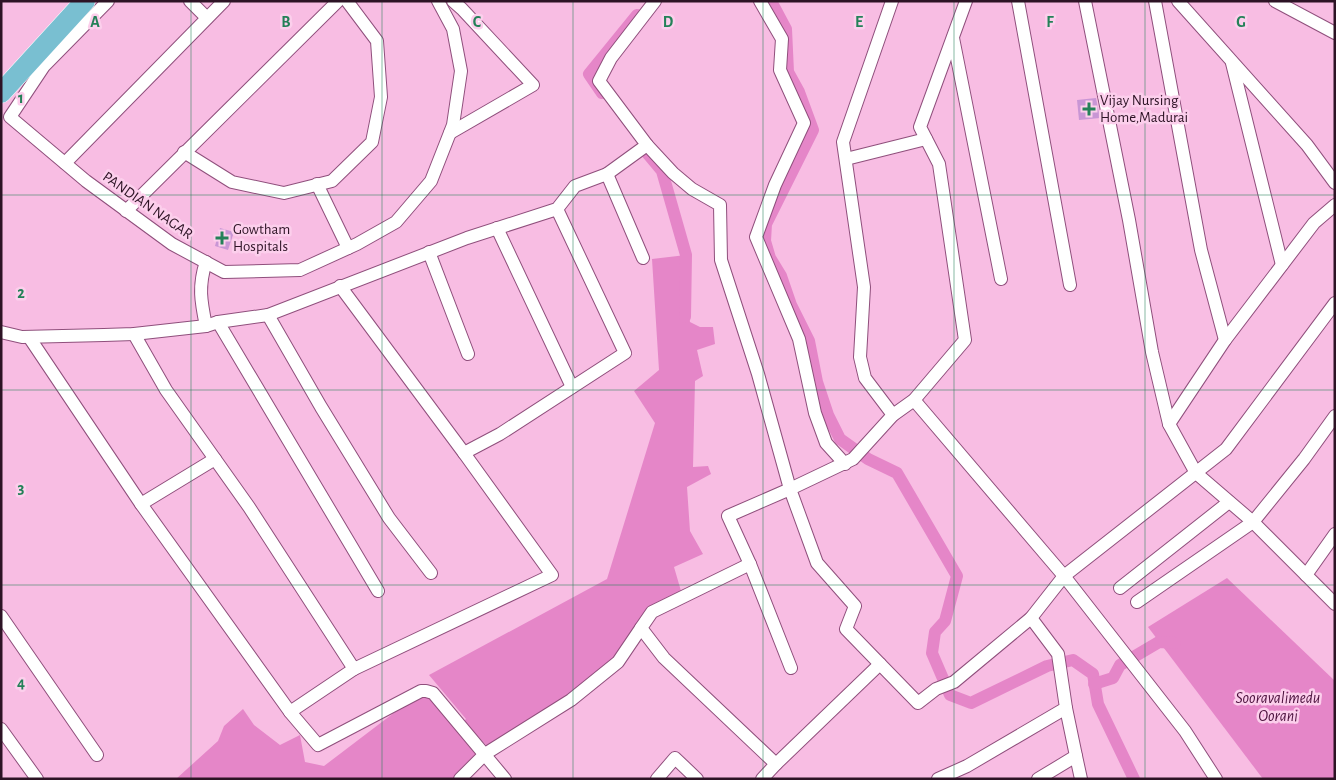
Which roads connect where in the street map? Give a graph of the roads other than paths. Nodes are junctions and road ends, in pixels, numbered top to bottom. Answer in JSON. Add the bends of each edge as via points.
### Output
{"nodes":[{"id":1,"x":70,"y":1,"type":"edge"},
{"id":2,"x":85,"y":1,"type":"edge"},
{"id":3,"x":108,"y":1,"type":"edge"},
{"id":4,"x":190,"y":1,"type":"edge"},
{"id":5,"x":224,"y":1,"type":"edge"},
{"id":6,"x":338,"y":1,"type":"edge"},
{"id":7,"x":346,"y":1,"type":"edge"},
{"id":8,"x":438,"y":1,"type":"edge"},
{"id":9,"x":452,"y":1,"type":"edge"},
{"id":10,"x":655,"y":1,"type":"edge"},
{"id":11,"x":760,"y":1,"type":"edge"},
{"id":12,"x":892,"y":1,"type":"edge"},
{"id":13,"x":966,"y":1,"type":"edge"},
{"id":14,"x":1018,"y":1,"type":"edge"},
{"id":15,"x":1084,"y":1,"type":"edge"},
{"id":16,"x":1155,"y":1,"type":"edge"},
{"id":17,"x":1178,"y":1,"type":"edge"},
{"id":18,"x":1275,"y":1,"type":"edge"},
{"id":19,"x":207,"y":18,"type":"junction"},
{"id":20,"x":1335,"y":33,"type":"edge"},
{"id":21,"x":953,"y":38,"type":"junction"},
{"id":22,"x":1231,"y":61,"type":"junction"},
{"id":23,"x":1,"y":75,"type":"edge"},
{"id":24,"x":1,"y":93,"type":"edge"},
{"id":25,"x":450,"y":133,"type":"junction"},
{"id":26,"x":926,"y":139,"type":"junction"},
{"id":27,"x":643,"y":147,"type":"junction"},
{"id":28,"x":184,"y":152,"type":"junction"},
{"id":29,"x":846,"y":159,"type":"junction"},
{"id":30,"x":65,"y":163,"type":"junction"},
{"id":31,"x":607,"y":174,"type":"junction"},
{"id":32,"x":1335,"y":183,"type":"edge"},
{"id":33,"x":317,"y":184,"type":"junction"},
{"id":34,"x":1335,"y":205,"type":"edge"},
{"id":35,"x":557,"y":209,"type":"junction"},
{"id":36,"x":126,"y":211,"type":"junction"},
{"id":37,"x":497,"y":228,"type":"junction"},
{"id":38,"x":348,"y":248,"type":"junction"},
{"id":39,"x":429,"y":252,"type":"junction"},
{"id":40,"x":643,"y":258,"type":"dead end"},
{"id":41,"x":206,"y":262,"type":"junction"},
{"id":42,"x":1282,"y":266,"type":"junction"},
{"id":43,"x":1001,"y":279,"type":"dead end"},
{"id":44,"x":340,"y":286,"type":"junction"},
{"id":45,"x":1070,"y":286,"type":"dead end"},
{"id":46,"x":1335,"y":304,"type":"edge"},
{"id":47,"x":268,"y":315,"type":"junction"},
{"id":48,"x":212,"y":324,"type":"junction"},
{"id":49,"x":1,"y":332,"type":"edge"},
{"id":50,"x":134,"y":334,"type":"junction"},
{"id":51,"x":29,"y":337,"type":"junction"},
{"id":52,"x":1225,"y":340,"type":"junction"},
{"id":53,"x":468,"y":354,"type":"dead end"},
{"id":54,"x":572,"y":388,"type":"junction"},
{"id":55,"x":914,"y":400,"type":"junction"},
{"id":56,"x":893,"y":415,"type":"junction"},
{"id":57,"x":1335,"y":416,"type":"edge"},
{"id":58,"x":1169,"y":424,"type":"junction"},
{"id":59,"x":464,"y":454,"type":"junction"},
{"id":60,"x":215,"y":459,"type":"junction"},
{"id":61,"x":849,"y":462,"type":"junction"},
{"id":62,"x":1196,"y":473,"type":"junction"},
{"id":63,"x":790,"y":489,"type":"junction"},
{"id":64,"x":1229,"y":502,"type":"junction"},
{"id":65,"x":141,"y":504,"type":"junction"},
{"id":66,"x":1253,"y":522,"type":"junction"},
{"id":67,"x":1335,"y":534,"type":"edge"},
{"id":68,"x":750,"y":564,"type":"junction"},
{"id":69,"x":431,"y":573,"type":"dead end"},
{"id":70,"x":1064,"y":576,"type":"junction"},
{"id":71,"x":1306,"y":576,"type":"junction"},
{"id":72,"x":1120,"y":588,"type":"dead end"},
{"id":73,"x":378,"y":591,"type":"dead end"},
{"id":74,"x":1137,"y":602,"type":"dead end"},
{"id":75,"x":1335,"y":604,"type":"edge"},
{"id":76,"x":1,"y":616,"type":"edge"},
{"id":77,"x":1031,"y":618,"type":"junction"},
{"id":78,"x":642,"y":628,"type":"junction"},
{"id":79,"x":880,"y":664,"type":"junction"},
{"id":80,"x":791,"y":668,"type":"dead end"},
{"id":81,"x":354,"y":669,"type":"junction"},
{"id":82,"x":1066,"y":708,"type":"junction"},
{"id":83,"x":290,"y":712,"type":"junction"},
{"id":84,"x":1,"y":729,"type":"edge"},
{"id":85,"x":483,"y":752,"type":"junction"},
{"id":86,"x":96,"y":755,"type":"dead end"},
{"id":87,"x":1076,"y":756,"type":"junction"},
{"id":88,"x":776,"y":764,"type":"junction"},
{"id":89,"x":37,"y":779,"type":"edge"},
{"id":90,"x":460,"y":779,"type":"edge"},
{"id":91,"x":505,"y":779,"type":"edge"},
{"id":92,"x":657,"y":779,"type":"edge"},
{"id":93,"x":697,"y":779,"type":"edge"},
{"id":94,"x":762,"y":779,"type":"edge"},
{"id":95,"x":938,"y":779,"type":"edge"},
{"id":96,"x":1038,"y":779,"type":"edge"},
{"id":97,"x":1081,"y":779,"type":"edge"},
{"id":98,"x":1216,"y":779,"type":"edge"}],
"edges":[{"from":1,"to":23,"type":"main road"},
{"from":2,"to":24,"type":"main road"},
{"from":3,"to":30,"type":"street","name":"PANDIAN NAGAR","via":[[44,66],[10,116]]},
{"from":4,"to":19,"type":"street"},
{"from":5,"to":19,"type":"street"},
{"from":6,"to":28,"type":"street"},
{"from":7,"to":33,"type":"street","via":[[377,41],[381,97],[372,142],[332,181]]},
{"from":8,"to":25,"type":"street","name":"PANDIAN NAGAR","via":[[453,29],[461,71],[454,125]]},
{"from":9,"to":25,"type":"street","via":[[533,85]]},
{"from":10,"to":27,"type":"street","via":[[611,58],[599,81]]},
{"from":11,"to":61,"type":"street","via":[[782,39],[780,70],[804,123],[775,184],[756,238],[799,339],[815,413],[826,443]]},
{"from":12,"to":29,"type":"street","via":[[843,142]]},
{"from":13,"to":21,"type":"street"},
{"from":14,"to":45,"type":"street"},
{"from":15,"to":58,"type":"street"},
{"from":16,"to":52,"type":"street","via":[[1201,250]]},
{"from":17,"to":22,"type":"street"},
{"from":18,"to":20,"type":"street"},
{"from":19,"to":30,"type":"street"},
{"from":21,"to":26,"type":"street","via":[[920,127]]},
{"from":21,"to":43,"type":"street"},
{"from":22,"to":32,"type":"street","via":[[1307,144]]},
{"from":22,"to":42,"type":"street"},
{"from":25,"to":38,"type":"street","name":"PANDIAN NAGAR","via":[[431,181],[396,222]]},
{"from":26,"to":29,"type":"street"},
{"from":26,"to":55,"type":"street","via":[[939,164],[965,340]]},
{"from":27,"to":31,"type":"street"},
{"from":27,"to":63,"type":"street","via":[[692,189],[720,205],[721,260],[758,374]]},
{"from":28,"to":33,"type":"street","via":[[232,182],[284,193]]},
{"from":28,"to":36,"type":"street"},
{"from":29,"to":56,"type":"street","via":[[864,287],[860,358],[865,378]]},
{"from":30,"to":36,"type":"street","name":"PANDIAN NAGAR"},
{"from":31,"to":35,"type":"street","via":[[575,186]]},
{"from":31,"to":40,"type":"street"},
{"from":33,"to":38,"type":"street"},
{"from":34,"to":42,"type":"street","via":[[1314,223]]},
{"from":35,"to":37,"type":"street"},
{"from":35,"to":54,"type":"street","via":[[625,353]]},
{"from":36,"to":41,"type":"street","name":"PANDIAN NAGAR","via":[[172,244]]},
{"from":37,"to":39,"type":"street"},
{"from":37,"to":54,"type":"street"},
{"from":38,"to":41,"type":"street","name":"PANDIAN NAGAR","via":[[300,270],[224,272]]},
{"from":39,"to":44,"type":"street"},
{"from":39,"to":53,"type":"street"},
{"from":41,"to":48,"type":"street","via":[[201,277],[200,300]]},
{"from":42,"to":52,"type":"street"},
{"from":44,"to":47,"type":"street"},
{"from":44,"to":59,"type":"street"},
{"from":46,"to":62,"type":"street","via":[[1226,449]]},
{"from":47,"to":48,"type":"street"},
{"from":47,"to":69,"type":"street","via":[[389,518]]},
{"from":48,"to":50,"type":"street"},
{"from":48,"to":73,"type":"street"},
{"from":49,"to":51,"type":"street"},
{"from":50,"to":51,"type":"street"},
{"from":50,"to":60,"type":"street","via":[[166,390]]},
{"from":51,"to":65,"type":"street"},
{"from":52,"to":58,"type":"street"},
{"from":54,"to":59,"type":"street"},
{"from":55,"to":56,"type":"street"},
{"from":55,"to":70,"type":"street"},
{"from":56,"to":61,"type":"street"},
{"from":57,"to":66,"type":"street"},
{"from":58,"to":62,"type":"street"},
{"from":59,"to":81,"type":"street","via":[[552,575]]},
{"from":60,"to":65,"type":"street"},
{"from":60,"to":81,"type":"street","via":[[250,507]]},
{"from":61,"to":63,"type":"street"},
{"from":62,"to":64,"type":"street"},
{"from":62,"to":70,"type":"street"},
{"from":63,"to":68,"type":"street","via":[[728,516]]},
{"from":63,"to":79,"type":"street","via":[[816,563],[855,606],[846,629]]},
{"from":64,"to":66,"type":"street"},
{"from":64,"to":72,"type":"street"},
{"from":65,"to":83,"type":"street"},
{"from":66,"to":71,"type":"street"},
{"from":66,"to":74,"type":"street"},
{"from":67,"to":71,"type":"street"},
{"from":68,"to":78,"type":"street","via":[[652,612]]},
{"from":68,"to":80,"type":"street"},
{"from":70,"to":77,"type":"street"},
{"from":70,"to":98,"type":"street","via":[[1185,731]]},
{"from":71,"to":75,"type":"street"},
{"from":76,"to":86,"type":"street"},
{"from":77,"to":79,"type":"street","via":[[954,682],[936,689],[918,703]]},
{"from":77,"to":82,"type":"street","via":[[1058,654]]},
{"from":78,"to":85,"type":"street","via":[[618,662],[571,700]]},
{"from":78,"to":88,"type":"street","via":[[664,658]]},
{"from":79,"to":88,"type":"street"},
{"from":81,"to":83,"type":"street"},
{"from":82,"to":87,"type":"street"},
{"from":82,"to":95,"type":"street","via":[[967,766]]},
{"from":83,"to":85,"type":"street","via":[[318,745],[420,691],[426,691],[433,693]]},
{"from":84,"to":89,"type":"street"},
{"from":85,"to":90,"type":"street"},
{"from":85,"to":91,"type":"street"},
{"from":87,"to":96,"type":"street"},
{"from":87,"to":97,"type":"street"},
{"from":88,"to":94,"type":"street"},
{"from":92,"to":93,"type":"street","via":[[675,758]]}]}
